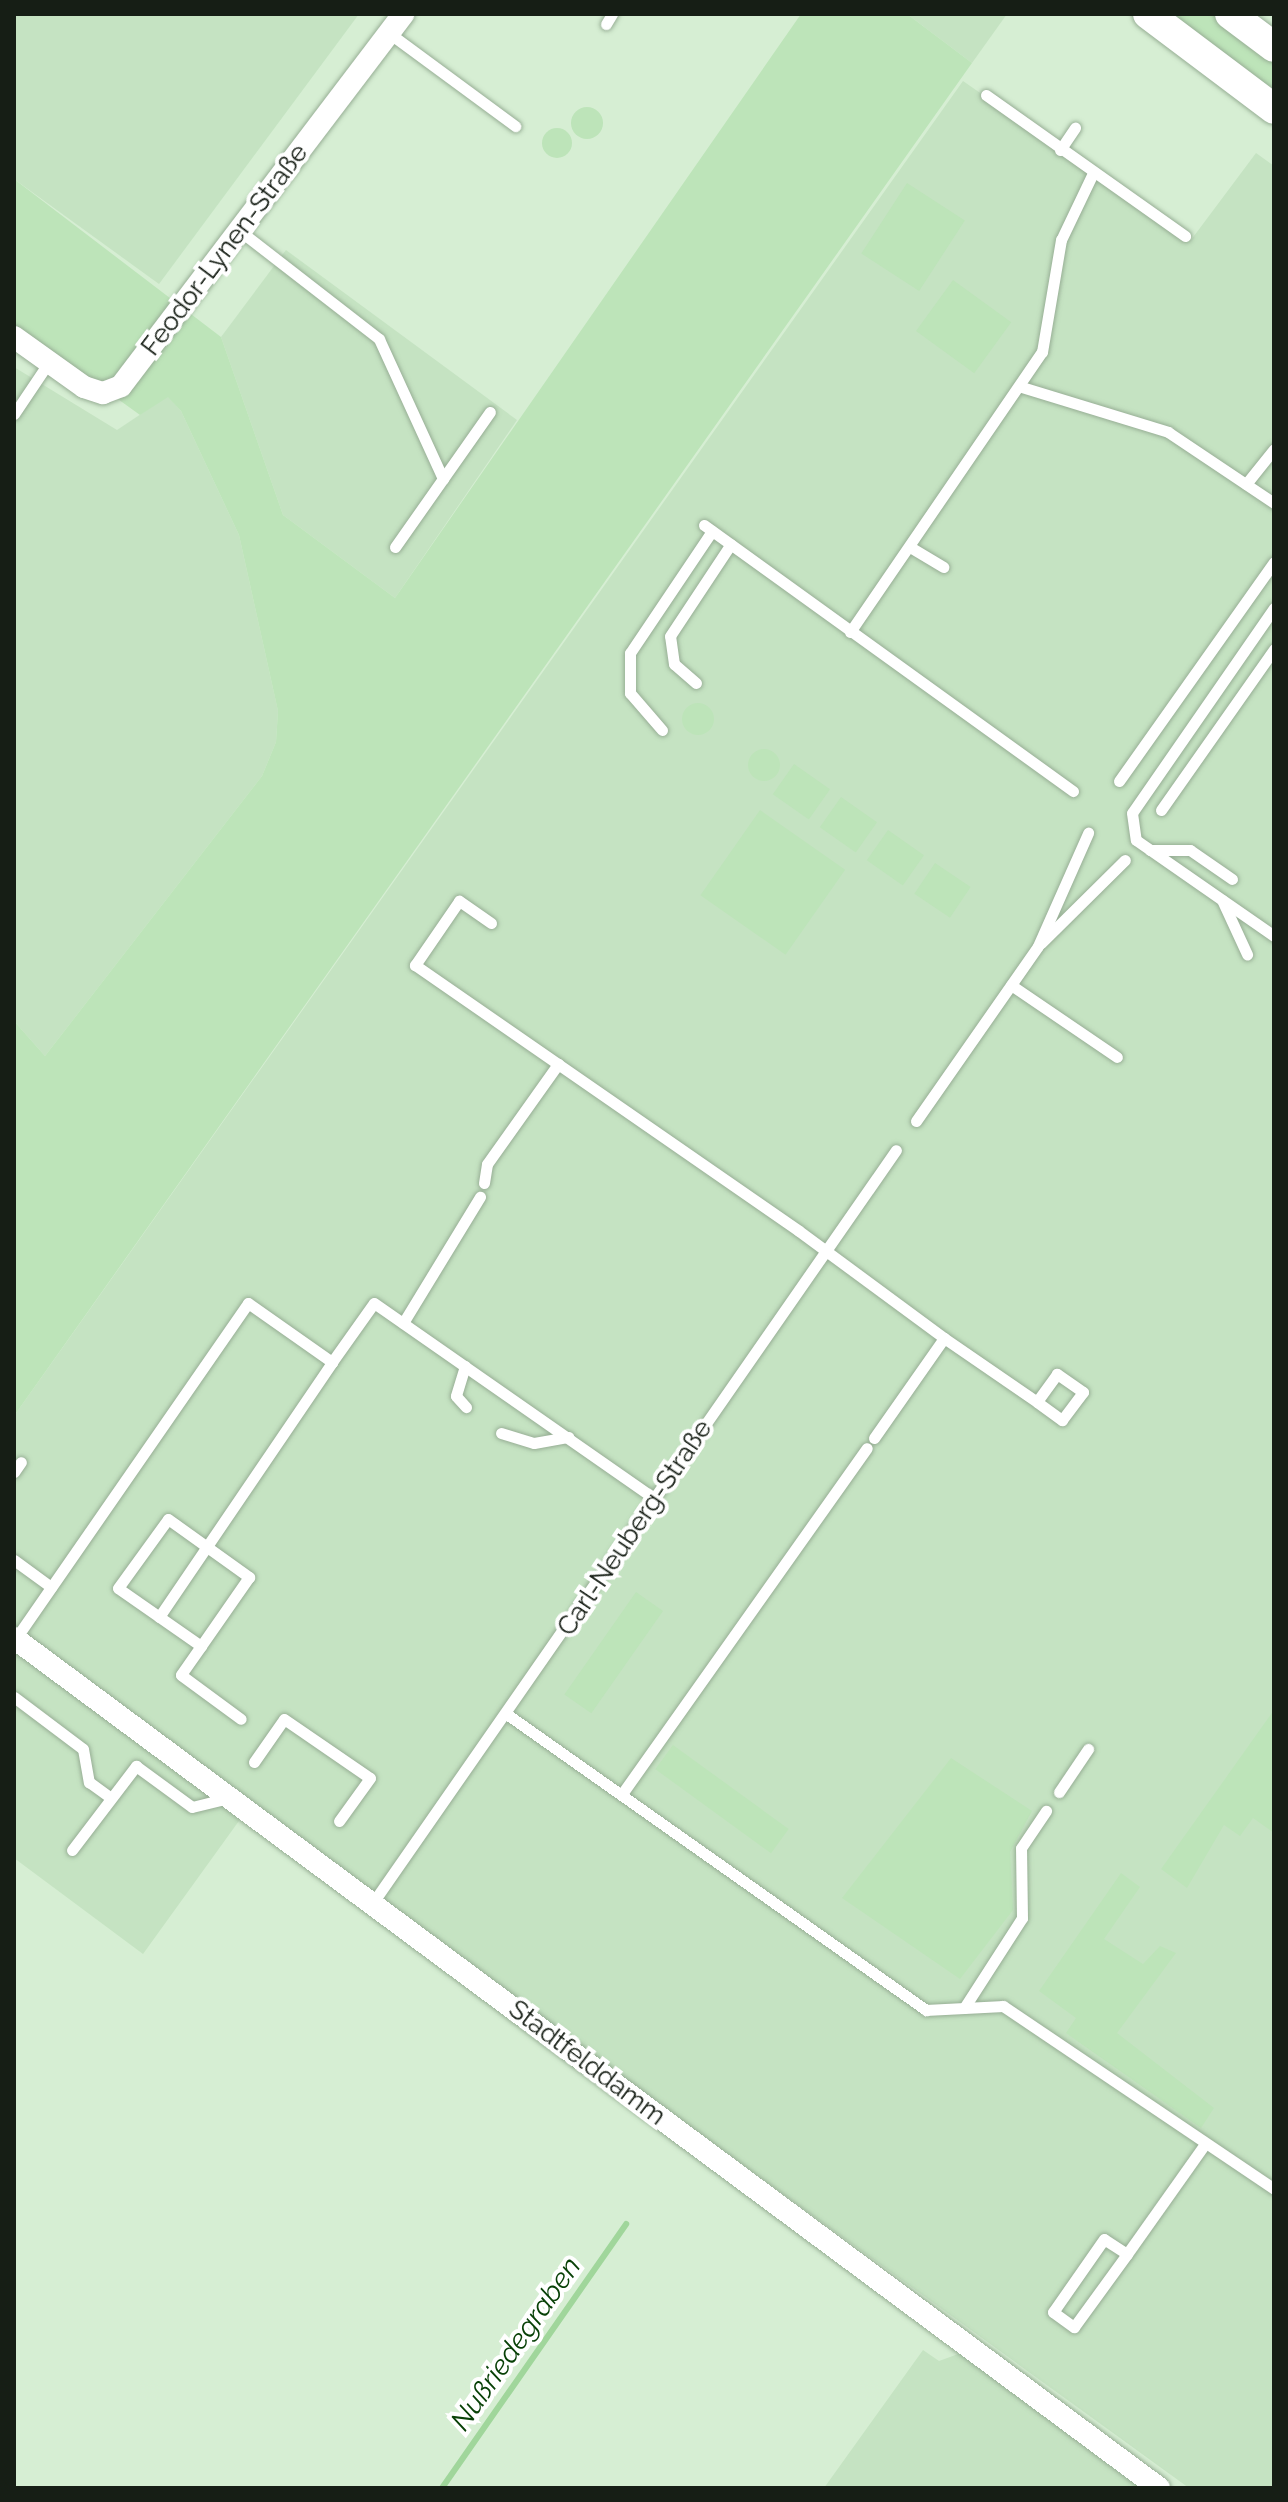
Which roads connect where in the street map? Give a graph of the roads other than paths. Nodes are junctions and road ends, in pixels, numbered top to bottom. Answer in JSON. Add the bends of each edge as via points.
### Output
{"nodes":[{"id":1,"x":403,"y":14,"type":"edge"},
{"id":2,"x":1148,"y":14,"type":"edge"},
{"id":3,"x":1230,"y":14,"type":"edge"},
{"id":4,"x":389,"y":33,"type":"junction"},
{"id":5,"x":1274,"y":47,"type":"edge"},
{"id":6,"x":986,"y":95,"type":"dead end"},
{"id":7,"x":1274,"y":109,"type":"edge"},
{"id":8,"x":515,"y":126,"type":"dead end"},
{"id":9,"x":1075,"y":128,"type":"dead end"},
{"id":10,"x":1060,"y":150,"type":"junction"},
{"id":11,"x":1092,"y":175,"type":"junction"},
{"id":12,"x":240,"y":231,"type":"junction"},
{"id":13,"x":1185,"y":236,"type":"dead end"},
{"id":14,"x":14,"y":337,"type":"edge"},
{"id":15,"x":49,"y":362,"type":"junction"},
{"id":16,"x":1022,"y":387,"type":"junction"},
{"id":17,"x":490,"y":412,"type":"dead end"},
{"id":18,"x":14,"y":414,"type":"edge"},
{"id":19,"x":1274,"y":449,"type":"edge"},
{"id":20,"x":443,"y":479,"type":"junction"},
{"id":21,"x":1246,"y":484,"type":"junction"},
{"id":22,"x":1274,"y":503,"type":"edge"},
{"id":23,"x":731,"y":544,"type":"junction"},
{"id":24,"x":395,"y":547,"type":"dead end"},
{"id":25,"x":910,"y":547,"type":"junction"},
{"id":26,"x":1274,"y":562,"type":"edge"},
{"id":27,"x":943,"y":567,"type":"dead end"},
{"id":28,"x":1274,"y":608,"type":"edge"},
{"id":29,"x":850,"y":632,"type":"junction"},
{"id":30,"x":1274,"y":649,"type":"edge"},
{"id":31,"x":696,"y":683,"type":"dead end"},
{"id":32,"x":662,"y":730,"type":"dead end"},
{"id":33,"x":1119,"y":781,"type":"dead end"},
{"id":34,"x":1073,"y":791,"type":"dead end"},
{"id":35,"x":1161,"y":810,"type":"dead end"},
{"id":36,"x":1088,"y":833,"type":"dead end"},
{"id":37,"x":1150,"y":850,"type":"junction"},
{"id":38,"x":1125,"y":860,"type":"dead end"},
{"id":39,"x":1232,"y":879,"type":"dead end"},
{"id":40,"x":1221,"y":899,"type":"junction"},
{"id":41,"x":491,"y":923,"type":"dead end"},
{"id":42,"x":1274,"y":936,"type":"edge"},
{"id":43,"x":1038,"y":946,"type":"junction"},
{"id":44,"x":1247,"y":954,"type":"dead end"},
{"id":45,"x":1011,"y":985,"type":"junction"},
{"id":46,"x":1117,"y":1057,"type":"dead end"},
{"id":47,"x":558,"y":1064,"type":"junction"},
{"id":48,"x":916,"y":1121,"type":"dead end"},
{"id":49,"x":896,"y":1150,"type":"dead end"},
{"id":50,"x":484,"y":1183,"type":"dead end"},
{"id":51,"x":480,"y":1197,"type":"dead end"},
{"id":52,"x":826,"y":1251,"type":"junction"},
{"id":53,"x":403,"y":1323,"type":"junction"},
{"id":54,"x":944,"y":1338,"type":"junction"},
{"id":55,"x":332,"y":1362,"type":"junction"},
{"id":56,"x":465,"y":1366,"type":"junction"},
{"id":57,"x":1037,"y":1402,"type":"dead end"},
{"id":58,"x":466,"y":1407,"type":"dead end"},
{"id":59,"x":501,"y":1433,"type":"dead end"},
{"id":60,"x":568,"y":1437,"type":"junction"},
{"id":61,"x":654,"y":1498,"type":"junction"},
{"id":62,"x":206,"y":1548,"type":"junction"},
{"id":63,"x":14,"y":1560,"type":"edge"},
{"id":64,"x":51,"y":1587,"type":"junction"},
{"id":65,"x":159,"y":1617,"type":"junction"},
{"id":66,"x":14,"y":1640,"type":"edge"},
{"id":67,"x":201,"y":1646,"type":"junction"},
{"id":68,"x":14,"y":1697,"type":"edge"},
{"id":69,"x":508,"y":1715,"type":"junction"},
{"id":70,"x":241,"y":1719,"type":"dead end"},
{"id":71,"x":1088,"y":1749,"type":"dead end"},
{"id":72,"x":254,"y":1762,"type":"dead end"},
{"id":73,"x":624,"y":1791,"type":"junction"},
{"id":74,"x":1059,"y":1792,"type":"dead end"},
{"id":75,"x":111,"y":1798,"type":"junction"},
{"id":76,"x":227,"y":1798,"type":"junction"},
{"id":77,"x":1046,"y":1811,"type":"dead end"},
{"id":78,"x":339,"y":1821,"type":"dead end"},
{"id":79,"x":72,"y":1850,"type":"dead end"},
{"id":80,"x":372,"y":1904,"type":"junction"},
{"id":81,"x":964,"y":2008,"type":"junction"},
{"id":82,"x":1205,"y":2144,"type":"junction"},
{"id":83,"x":1274,"y":2189,"type":"edge"},
{"id":84,"x":1127,"y":2254,"type":"junction"},
{"id":85,"x":1159,"y":2488,"type":"edge"}],
"edges":[{"from":1,"to":4,"type":"street","name":"Feodor-Lynen-Straße"},
{"from":2,"to":7,"type":"main road"},
{"from":3,"to":5,"type":"main road"},
{"from":4,"to":8,"type":"lane"},
{"from":4,"to":12,"type":"street","name":"Feodor-Lynen-Straße"},
{"from":6,"to":10,"type":"lane"},
{"from":9,"to":10,"type":"lane"},
{"from":10,"to":11,"type":"lane"},
{"from":11,"to":13,"type":"lane"},
{"from":11,"to":16,"type":"lane","via":[[1061,240],[1042,352]]},
{"from":12,"to":15,"type":"street","name":"Feodor-Lynen-Straße","via":[[121,386],[103,393],[84,387]]},
{"from":12,"to":20,"type":"lane","via":[[379,339]]},
{"from":14,"to":15,"type":"street","name":"Feodor-Lynen-Straße"},
{"from":15,"to":18,"type":"lane"},
{"from":16,"to":21,"type":"lane","via":[[1168,432]]},
{"from":16,"to":25,"type":"lane"},
{"from":17,"to":20,"type":"lane"},
{"from":19,"to":21,"type":"lane"},
{"from":20,"to":24,"type":"lane"},
{"from":21,"to":22,"type":"lane"},
{"from":23,"to":29,"type":"lane"},
{"from":23,"to":31,"type":"lane","via":[[670,636],[674,664]]},
{"from":23,"to":32,"type":"lane","via":[[708,528],[630,653],[630,693]]},
{"from":25,"to":27,"type":"lane"},
{"from":25,"to":29,"type":"lane"},
{"from":26,"to":33,"type":"lane"},
{"from":28,"to":37,"type":"lane","via":[[1132,813],[1136,840]]},
{"from":29,"to":34,"type":"lane"},
{"from":30,"to":35,"type":"lane"},
{"from":36,"to":43,"type":"lane"},
{"from":37,"to":39,"type":"lane","via":[[1190,850]]},
{"from":37,"to":40,"type":"lane"},
{"from":38,"to":43,"type":"lane"},
{"from":40,"to":42,"type":"lane"},
{"from":40,"to":44,"type":"lane"},
{"from":41,"to":47,"type":"lane","via":[[459,901],[415,965]]},
{"from":43,"to":45,"type":"lane"},
{"from":45,"to":46,"type":"lane"},
{"from":45,"to":48,"type":"lane"},
{"from":47,"to":50,"type":"lane","via":[[487,1164]]},
{"from":47,"to":52,"type":"lane"},
{"from":49,"to":52,"type":"lane","name":"Carl-Neuberg-Straße"},
{"from":51,"to":53,"type":"lane"},
{"from":52,"to":54,"type":"lane"},
{"from":52,"to":61,"type":"lane","name":"Carl-Neuberg-Straße"},
{"from":53,"to":55,"type":"lane","via":[[374,1303]]},
{"from":53,"to":56,"type":"lane"},
{"from":54,"to":57,"type":"lane"},
{"from":54,"to":73,"type":"lane"},
{"from":55,"to":62,"type":"lane"},
{"from":55,"to":64,"type":"lane","via":[[248,1303]]},
{"from":56,"to":58,"type":"lane","via":[[456,1396]]},
{"from":56,"to":60,"type":"lane"},
{"from":59,"to":60,"type":"lane","via":[[534,1443]]},
{"from":60,"to":61,"type":"lane"},
{"from":61,"to":69,"type":"lane","name":"Carl-Neuberg-Straße"},
{"from":62,"to":65,"type":"lane"},
{"from":62,"to":65,"type":"lane","via":[[168,1519],[118,1588]]},
{"from":62,"to":67,"type":"lane","via":[[249,1577]]},
{"from":63,"to":64,"type":"lane"},
{"from":64,"to":66,"type":"lane"},
{"from":65,"to":67,"type":"lane"},
{"from":66,"to":76,"type":"street","name":"Stadtfelddamm"},
{"from":67,"to":70,"type":"lane","via":[[181,1675]]},
{"from":68,"to":75,"type":"lane","via":[[83,1749],[89,1782]]},
{"from":69,"to":73,"type":"lane"},
{"from":69,"to":80,"type":"lane","name":"Carl-Neuberg-Straße"},
{"from":71,"to":74,"type":"lane"},
{"from":72,"to":78,"type":"lane","via":[[284,1719],[370,1778]]},
{"from":73,"to":81,"type":"lane","via":[[926,2010]]},
{"from":75,"to":76,"type":"lane","via":[[136,1766],[192,1807]]},
{"from":75,"to":79,"type":"lane"},
{"from":76,"to":80,"type":"street","name":"Stadtfelddamm"},
{"from":77,"to":81,"type":"lane","via":[[1021,1848],[1022,1918]]},
{"from":80,"to":85,"type":"street","name":"Stadtfelddamm"},
{"from":81,"to":82,"type":"lane","via":[[1003,2006]]},
{"from":82,"to":83,"type":"lane"},
{"from":82,"to":84,"type":"lane"},
{"from":84,"to":84,"type":"lane","via":[[1074,2327],[1053,2312],[1104,2239]]}]}
